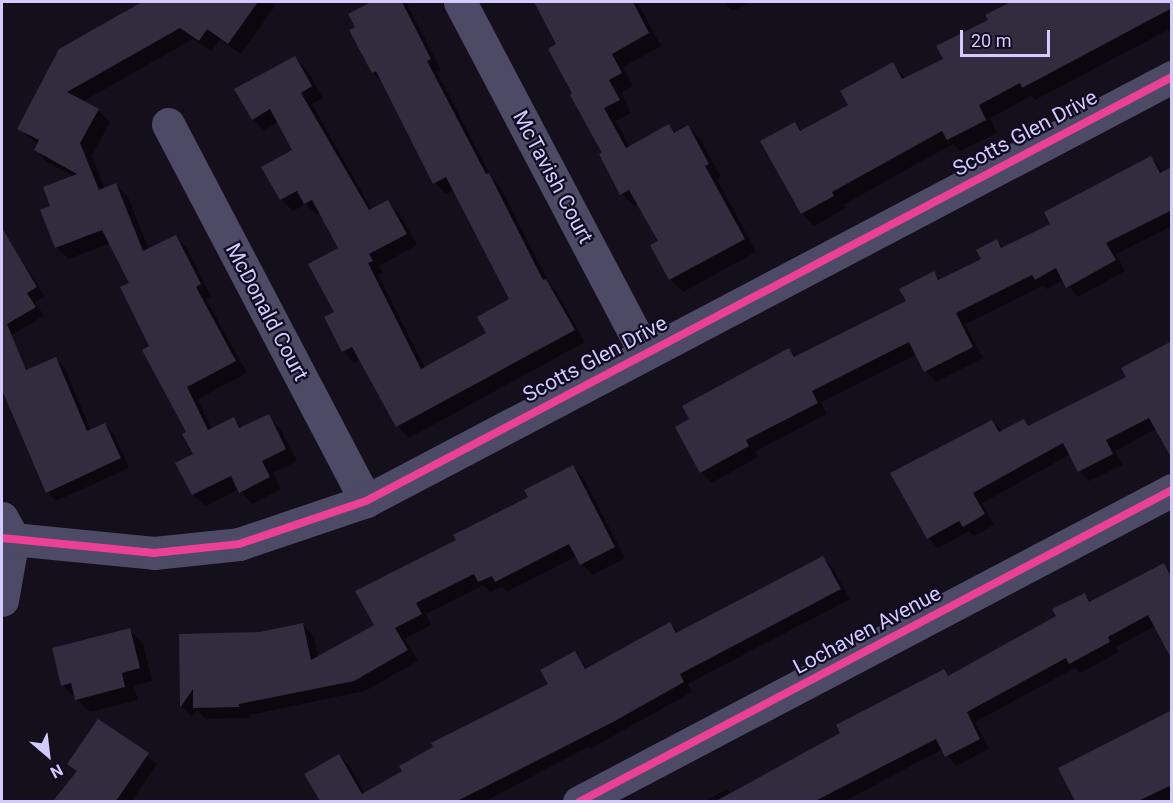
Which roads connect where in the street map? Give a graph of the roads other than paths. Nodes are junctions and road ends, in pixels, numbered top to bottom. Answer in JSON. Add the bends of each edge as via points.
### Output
{"nodes":[{"id":1,"x":460,"y":2,"type":"edge"},
{"id":2,"x":1172,"y":77,"type":"edge"},
{"id":3,"x":168,"y":124,"type":"dead end"},
{"id":4,"x":645,"y":353,"type":"junction"},
{"id":5,"x":1172,"y":490,"type":"edge"},
{"id":6,"x":366,"y":501,"type":"junction"},
{"id":7,"x":5,"y":531,"type":"edge"},
{"id":8,"x":2,"y":600,"type":"edge"},
{"id":9,"x":579,"y":801,"type":"edge"}],
"edges":[{"from":1,"to":4,"type":"street","name":"McTavish Court"},
{"from":2,"to":4,"type":"street","name":"Scotts Glen Drive"},
{"from":3,"to":6,"type":"street","name":"McDonald Court"},
{"from":4,"to":6,"type":"street","name":"Scotts Glen Drive"},
{"from":5,"to":9,"type":"street","name":"Lochaven Avenue"},
{"from":6,"to":7,"type":"street","name":"Scotts Glen Drive","via":[[239,544],[154,553]]},
{"from":7,"to":8,"type":"street"}]}
